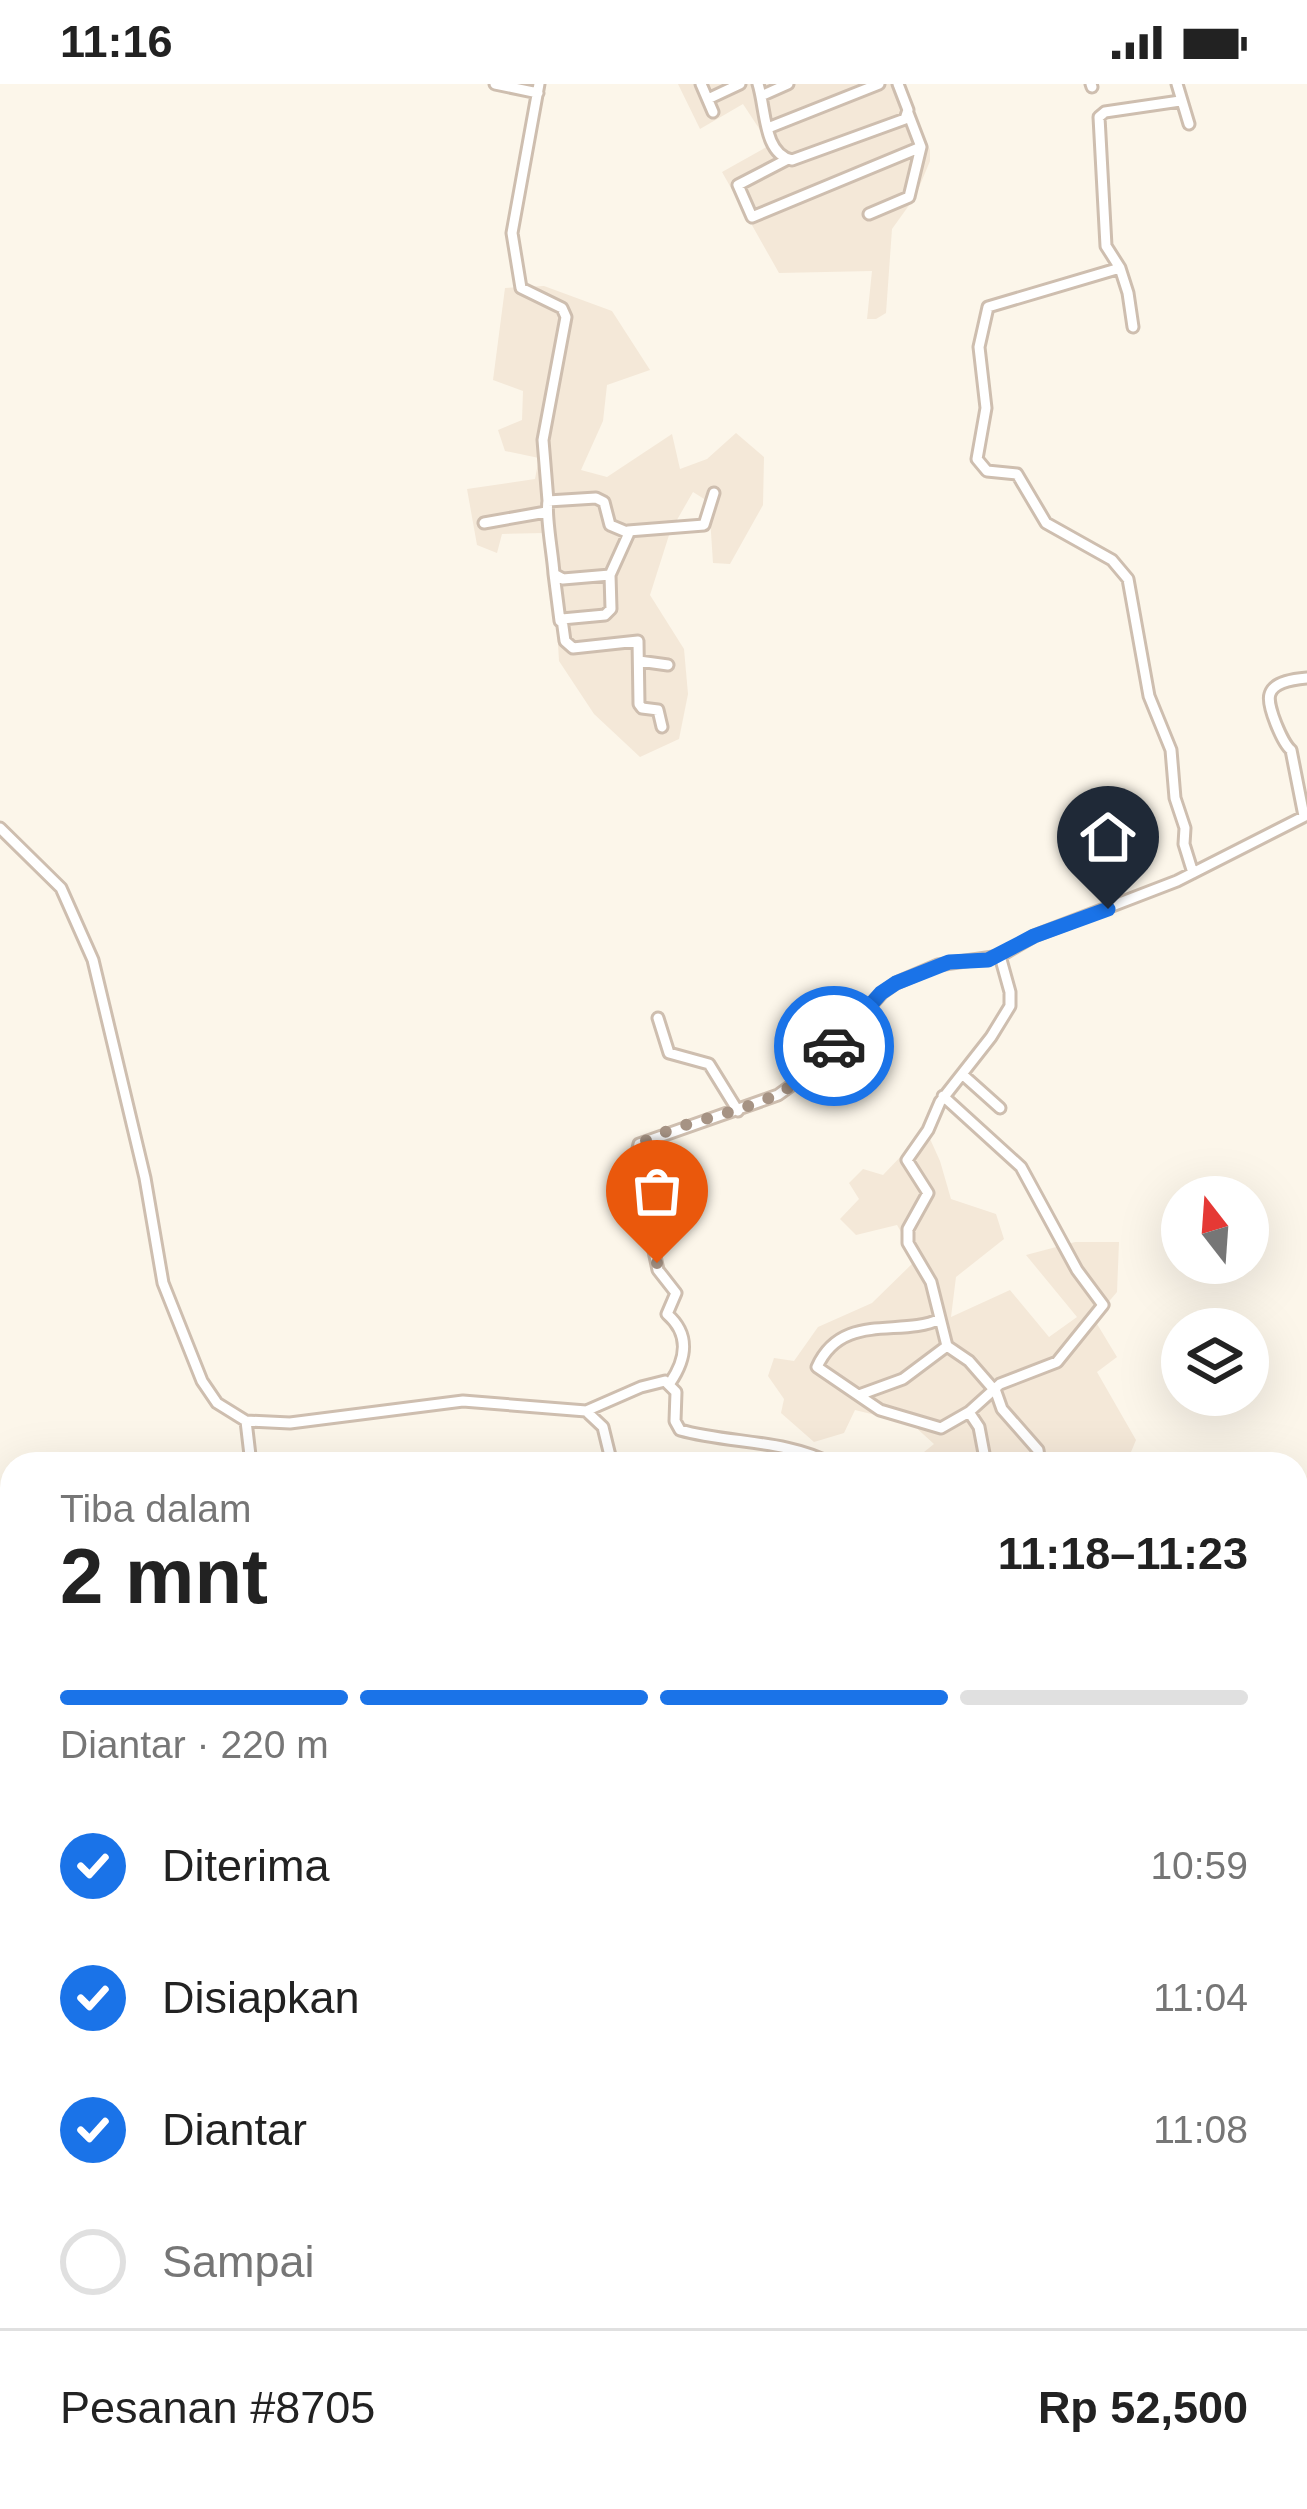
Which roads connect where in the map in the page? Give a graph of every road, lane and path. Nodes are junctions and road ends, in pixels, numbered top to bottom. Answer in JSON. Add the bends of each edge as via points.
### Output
{"nodes":[{"id":1,"x":496,"y":84,"type":"edge"},
{"id":2,"x":701,"y":84,"type":"edge"},
{"id":3,"x":740,"y":84,"type":"edge"},
{"id":4,"x":788,"y":84,"type":"edge"},
{"id":5,"x":879,"y":84,"type":"edge"},
{"id":6,"x":898,"y":84,"type":"edge"},
{"id":7,"x":1177,"y":84,"type":"edge"},
{"id":8,"x":538,"y":88,"type":"edge"},
{"id":9,"x":760,"y":90,"type":"edge"},
{"id":10,"x":708,"y":99,"type":"junction"},
{"id":11,"x":1180,"y":101,"type":"junction"},
{"id":12,"x":713,"y":112,"type":"dead end"},
{"id":13,"x":908,"y":113,"type":"junction"},
{"id":14,"x":1189,"y":124,"type":"dead end"},
{"id":15,"x":768,"y":128,"type":"junction"},
{"id":16,"x":921,"y":147,"type":"junction"},
{"id":17,"x":786,"y":160,"type":"junction"},
{"id":18,"x":869,"y":214,"type":"dead end"},
{"id":19,"x":1120,"y":268,"type":"junction"},
{"id":20,"x":1133,"y":327,"type":"dead end"},
{"id":21,"x":714,"y":493,"type":"dead end"},
{"id":22,"x":547,"y":507,"type":"junction"},
{"id":23,"x":484,"y":523,"type":"dead end"},
{"id":24,"x":628,"y":531,"type":"junction"},
{"id":25,"x":554,"y":574,"type":"junction"},
{"id":26,"x":610,"y":575,"type":"junction"},
{"id":27,"x":560,"y":621,"type":"junction"},
{"id":28,"x":639,"y":661,"type":"junction"},
{"id":29,"x":668,"y":665,"type":"dead end"},
{"id":30,"x":1307,"y":678,"type":"edge"},
{"id":31,"x":662,"y":727,"type":"dead end"},
{"id":32,"x":1306,"y":816,"type":"edge"},
{"id":33,"x":0,"y":828,"type":"edge"},
{"id":34,"x":1193,"y":873,"type":"junction"},
{"id":35,"x":1000,"y":956,"type":"junction"},
{"id":36,"x":658,"y":1018,"type":"dead end"},
{"id":37,"x":962,"y":1074,"type":"junction"},
{"id":38,"x":943,"y":1096,"type":"junction"},
{"id":39,"x":1000,"y":1108,"type":"dead end"},
{"id":40,"x":738,"y":1111,"type":"junction"},
{"id":41,"x":940,"y":1319,"type":"junction"},
{"id":42,"x":947,"y":1346,"type":"junction"},
{"id":43,"x":670,"y":1383,"type":"junction"},
{"id":44,"x":993,"y":1389,"type":"junction"},
{"id":45,"x":859,"y":1395,"type":"junction"},
{"id":46,"x":586,"y":1411,"type":"junction"},
{"id":47,"x":969,"y":1412,"type":"junction"},
{"id":48,"x":246,"y":1421,"type":"junction"},
{"id":49,"x":250,"y":1452,"type":"edge"},
{"id":50,"x":609,"y":1452,"type":"edge"},
{"id":51,"x":795,"y":1452,"type":"edge"},
{"id":52,"x":984,"y":1452,"type":"edge"},
{"id":53,"x":1038,"y":1452,"type":"edge"}],
"edges":[{"from":1,"to":8,"type":"street"},
{"from":2,"to":10,"type":"street"},
{"from":3,"to":10,"type":"street"},
{"from":4,"to":9,"type":"street"},
{"from":5,"to":15,"type":"street"},
{"from":6,"to":13,"type":"street"},
{"from":7,"to":11,"type":"street"},
{"from":8,"to":22,"type":"street","via":[[512,239],[521,288],[566,316],[543,440]]},
{"from":9,"to":15,"type":"street"},
{"from":10,"to":12,"type":"street"},
{"from":11,"to":14,"type":"street"},
{"from":11,"to":19,"type":"street","via":[[1100,116],[1106,246]]},
{"from":13,"to":16,"type":"street"},
{"from":13,"to":17,"type":"street"},
{"from":15,"to":17,"type":"street"},
{"from":16,"to":17,"type":"street","via":[[752,218],[738,185]]},
{"from":16,"to":18,"type":"street","via":[[909,197]]},
{"from":19,"to":20,"type":"street"},
{"from":19,"to":34,"type":"street","via":[[988,307],[977,459],[987,471],[1017,474],[1046,523],[1112,560],[1128,579]]},
{"from":21,"to":24,"type":"street","via":[[704,525]]},
{"from":22,"to":23,"type":"street"},
{"from":22,"to":24,"type":"street","via":[[599,498],[610,525]]},
{"from":22,"to":25,"type":"street"},
{"from":24,"to":26,"type":"street"},
{"from":25,"to":26,"type":"street"},
{"from":25,"to":27,"type":"street"},
{"from":26,"to":27,"type":"street","via":[[608,613]]},
{"from":27,"to":28,"type":"street","via":[[570,647],[638,641]]},
{"from":28,"to":29,"type":"street"},
{"from":28,"to":31,"type":"street","via":[[640,707],[658,710]]},
{"from":30,"to":32,"type":"street","via":[[1283,682],[1269,699]]},
{"from":32,"to":34,"type":"street"},
{"from":33,"to":48,"type":"street","via":[[68,898],[109,1020],[163,1283],[202,1381]]},
{"from":34,"to":35,"type":"street"},
{"from":35,"to":37,"type":"street","via":[[1010,1006]]},
{"from":35,"to":40,"type":"street","via":[[949,962],[887,988],[817,1066],[778,1096]]},
{"from":36,"to":40,"type":"street","via":[[669,1052],[709,1064]]},
{"from":37,"to":38,"type":"street"},
{"from":37,"to":39,"type":"street"},
{"from":38,"to":41,"type":"street","via":[[907,1160],[928,1193],[908,1243],[931,1282]]},
{"from":38,"to":44,"type":"street","via":[[1021,1167],[1103,1304],[1057,1362]]},
{"from":40,"to":43,"type":"street","via":[[644,1141],[635,1155],[658,1270],[676,1293],[667,1314],[685,1336]]},
{"from":41,"to":42,"type":"street"},
{"from":41,"to":45,"type":"street","via":[[872,1328],[829,1350],[818,1369]]},
{"from":42,"to":44,"type":"street"},
{"from":42,"to":45,"type":"street","via":[[903,1379]]},
{"from":43,"to":46,"type":"street"},
{"from":43,"to":51,"type":"street","via":[[680,1430]]},
{"from":44,"to":47,"type":"street"},
{"from":44,"to":53,"type":"street"},
{"from":45,"to":47,"type":"street","via":[[936,1428]]},
{"from":46,"to":48,"type":"street","via":[[463,1401],[337,1419]]},
{"from":46,"to":50,"type":"street","via":[[603,1427]]},
{"from":47,"to":52,"type":"street"},
{"from":48,"to":49,"type":"street"}]}
